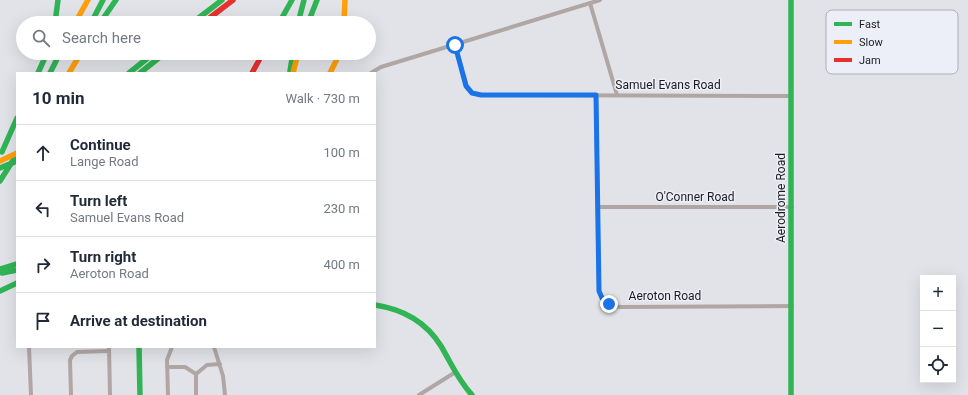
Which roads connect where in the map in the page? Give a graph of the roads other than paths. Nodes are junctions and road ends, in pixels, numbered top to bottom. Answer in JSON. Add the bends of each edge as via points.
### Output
{"nodes":[{"id":1,"x":58,"y":0,"type":"edge"},
{"id":2,"x":88,"y":0,"type":"edge"},
{"id":3,"x":103,"y":0,"type":"edge"},
{"id":4,"x":116,"y":0,"type":"edge"},
{"id":5,"x":222,"y":0,"type":"edge"},
{"id":6,"x":233,"y":0,"type":"edge"},
{"id":7,"x":292,"y":0,"type":"edge"},
{"id":8,"x":304,"y":0,"type":"edge"},
{"id":9,"x":317,"y":0,"type":"edge"},
{"id":10,"x":344,"y":0,"type":"edge"},
{"id":11,"x":600,"y":0,"type":"edge"},
{"id":12,"x":791,"y":0,"type":"edge"},
{"id":13,"x":590,"y":3,"type":"junction"},
{"id":14,"x":56,"y":16,"type":"edge"},
{"id":15,"x":79,"y":16,"type":"edge"},
{"id":16,"x":95,"y":16,"type":"edge"},
{"id":17,"x":105,"y":16,"type":"edge"},
{"id":18,"x":201,"y":16,"type":"edge"},
{"id":19,"x":212,"y":16,"type":"edge"},
{"id":20,"x":283,"y":16,"type":"edge"},
{"id":21,"x":300,"y":16,"type":"edge"},
{"id":22,"x":311,"y":16,"type":"edge"},
{"id":23,"x":344,"y":16,"type":"edge"},
{"id":24,"x":455,"y":45,"type":"junction"},
{"id":25,"x":44,"y":60,"type":"edge"},
{"id":26,"x":56,"y":60,"type":"edge"},
{"id":27,"x":72,"y":60,"type":"edge"},
{"id":28,"x":77,"y":60,"type":"edge"},
{"id":29,"x":145,"y":60,"type":"edge"},
{"id":30,"x":156,"y":60,"type":"edge"},
{"id":31,"x":259,"y":60,"type":"edge"},
{"id":32,"x":292,"y":60,"type":"edge"},
{"id":33,"x":296,"y":60,"type":"edge"},
{"id":34,"x":336,"y":60,"type":"edge"},
{"id":35,"x":38,"y":72,"type":"edge"},
{"id":36,"x":50,"y":72,"type":"edge"},
{"id":37,"x":66,"y":72,"type":"edge"},
{"id":38,"x":70,"y":72,"type":"edge"},
{"id":39,"x":130,"y":72,"type":"edge"},
{"id":40,"x":141,"y":72,"type":"edge"},
{"id":41,"x":253,"y":72,"type":"edge"},
{"id":42,"x":289,"y":72,"type":"edge"},
{"id":43,"x":293,"y":72,"type":"edge"},
{"id":44,"x":330,"y":72,"type":"edge"},
{"id":45,"x":372,"y":72,"type":"edge"},
{"id":46,"x":596,"y":95,"type":"junction"},
{"id":47,"x":616,"y":95,"type":"junction"},
{"id":48,"x":792,"y":96,"type":"junction"},
{"id":49,"x":16,"y":120,"type":"edge"},
{"id":50,"x":16,"y":130,"type":"edge"},
{"id":51,"x":1,"y":153,"type":"edge"},
{"id":52,"x":16,"y":154,"type":"edge"},
{"id":53,"x":16,"y":156,"type":"edge"},
{"id":54,"x":0,"y":161,"type":"edge"},
{"id":55,"x":16,"y":161,"type":"edge"},
{"id":56,"x":0,"y":168,"type":"edge"},
{"id":57,"x":0,"y":181,"type":"edge"},
{"id":58,"x":598,"y":207,"type":"junction"},
{"id":59,"x":792,"y":207,"type":"junction"},
{"id":60,"x":16,"y":264,"type":"edge"},
{"id":61,"x":0,"y":269,"type":"edge"},
{"id":62,"x":16,"y":270,"type":"edge"},
{"id":63,"x":0,"y":273,"type":"edge"},
{"id":64,"x":16,"y":283,"type":"edge"},
{"id":65,"x":16,"y":288,"type":"edge"},
{"id":66,"x":0,"y":291,"type":"edge"},
{"id":67,"x":0,"y":294,"type":"edge"},
{"id":68,"x":376,"y":305,"type":"edge"},
{"id":69,"x":792,"y":306,"type":"junction"},
{"id":70,"x":29,"y":348,"type":"edge"},
{"id":71,"x":139,"y":348,"type":"edge"},
{"id":72,"x":142,"y":348,"type":"edge"},
{"id":73,"x":172,"y":348,"type":"edge"},
{"id":74,"x":214,"y":348,"type":"edge"},
{"id":75,"x":109,"y":349,"type":"edge"},
{"id":76,"x":220,"y":364,"type":"junction"},
{"id":77,"x":167,"y":367,"type":"junction"},
{"id":78,"x":454,"y":373,"type":"junction"},
{"id":79,"x":196,"y":374,"type":"junction"},
{"id":80,"x":30,"y":395,"type":"edge"},
{"id":81,"x":71,"y":395,"type":"edge"},
{"id":82,"x":110,"y":395,"type":"edge"},
{"id":83,"x":140,"y":395,"type":"edge"},
{"id":84,"x":143,"y":395,"type":"edge"},
{"id":85,"x":168,"y":395,"type":"edge"},
{"id":86,"x":196,"y":395,"type":"edge"},
{"id":87,"x":225,"y":395,"type":"edge"},
{"id":88,"x":419,"y":395,"type":"edge"},
{"id":89,"x":472,"y":395,"type":"edge"},
{"id":90,"x":791,"y":395,"type":"edge"}],
"edges":[{"from":1,"to":14,"type":"main road"},
{"from":2,"to":15,"type":"main road"},
{"from":3,"to":16,"type":"main road"},
{"from":4,"to":17,"type":"main road"},
{"from":5,"to":18,"type":"main road"},
{"from":6,"to":19,"type":"main road"},
{"from":7,"to":20,"type":"main road"},
{"from":8,"to":21,"type":"main road"},
{"from":9,"to":22,"type":"main road"},
{"from":10,"to":23,"type":"main road"},
{"from":11,"to":13,"type":"street"},
{"from":12,"to":48,"type":"main road","name":"Aerodrome Road"},
{"from":13,"to":24,"type":"street"},
{"from":13,"to":47,"type":"street"},
{"from":24,"to":45,"type":"street","via":[[380,67]]},
{"from":24,"to":46,"type":"street","name":"Samuel Evans Road","via":[[466,86],[472,93]]},
{"from":25,"to":35,"type":"main road"},
{"from":26,"to":36,"type":"main road"},
{"from":27,"to":37,"type":"main road"},
{"from":28,"to":38,"type":"main road"},
{"from":29,"to":39,"type":"main road"},
{"from":30,"to":40,"type":"main road"},
{"from":31,"to":41,"type":"main road"},
{"from":32,"to":42,"type":"main road"},
{"from":33,"to":43,"type":"main road"},
{"from":34,"to":44,"type":"main road"},
{"from":46,"to":47,"type":"street","name":"Samuel Evans Road"},
{"from":46,"to":58,"type":"street","name":"Aeroton Road"},
{"from":47,"to":48,"type":"street","name":"Samuel Evans Road"},
{"from":48,"to":59,"type":"main road","name":"Aerodrome Road"},
{"from":49,"to":51,"type":"main road"},
{"from":50,"to":51,"type":"main road"},
{"from":52,"to":54,"type":"main road"},
{"from":53,"to":57,"type":"main road"},
{"from":55,"to":56,"type":"main road","bridge":true},
{"from":58,"to":59,"type":"street","name":"O'Conner Road"},
{"from":58,"to":69,"type":"street","name":"Aeroton Road","via":[[599,291],[609,304],[620,307]]},
{"from":59,"to":69,"type":"main road","name":"Aerodrome Road"},
{"from":60,"to":61,"type":"main road"},
{"from":62,"to":63,"type":"main road"},
{"from":64,"to":66,"type":"main road"},
{"from":65,"to":67,"type":"main road"},
{"from":68,"to":78,"type":"main road","via":[[396,310],[421,323],[438,341]]},
{"from":69,"to":90,"type":"main road","name":"Aerodrome Road"},
{"from":70,"to":80,"type":"street"},
{"from":71,"to":83,"type":"main road"},
{"from":72,"to":84,"type":"main road"},
{"from":73,"to":77,"type":"street"},
{"from":74,"to":76,"type":"street"},
{"from":75,"to":81,"type":"street","via":[[77,352],[72,356]]},
{"from":75,"to":82,"type":"street"},
{"from":76,"to":79,"type":"street","via":[[205,366]]},
{"from":76,"to":87,"type":"street"},
{"from":77,"to":79,"type":"street","via":[[185,367]]},
{"from":77,"to":85,"type":"street"},
{"from":78,"to":88,"type":"street"},
{"from":78,"to":89,"type":"main road"},
{"from":79,"to":86,"type":"street"}]}
